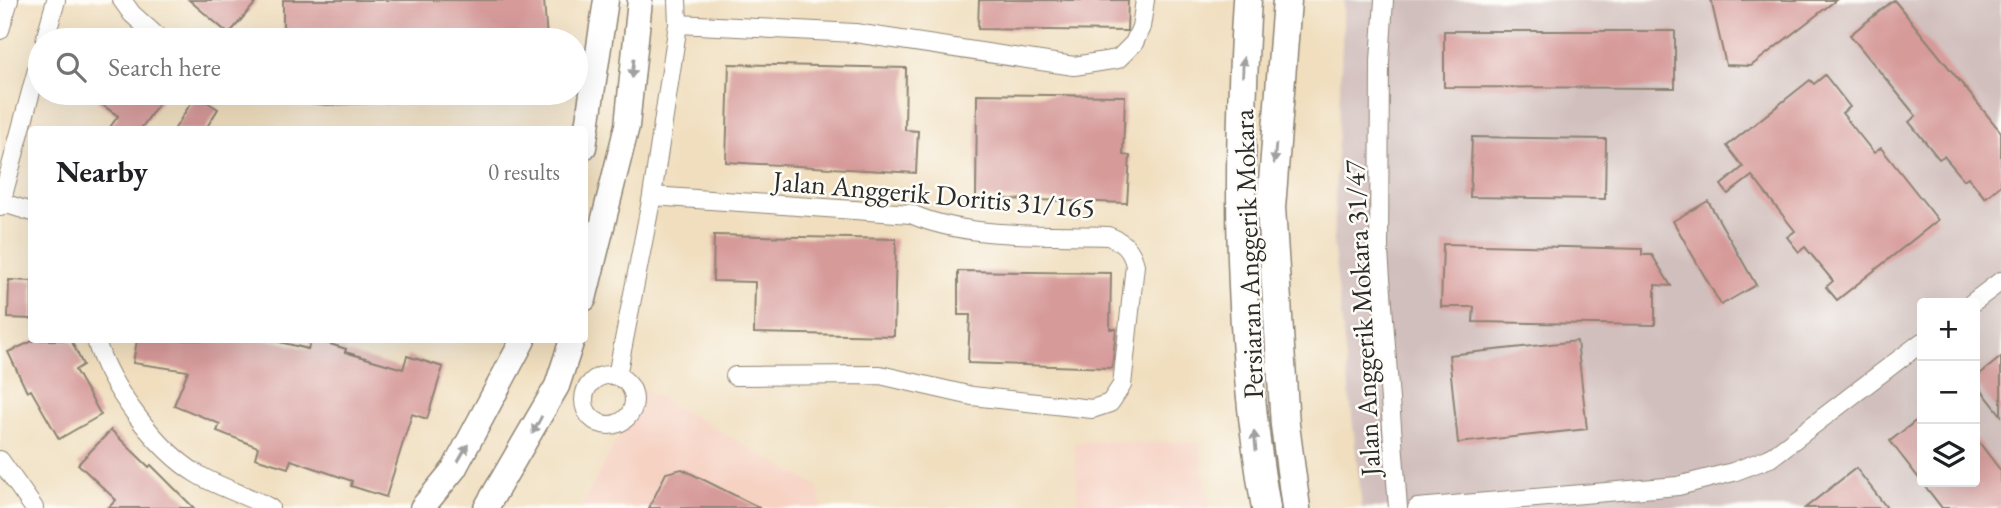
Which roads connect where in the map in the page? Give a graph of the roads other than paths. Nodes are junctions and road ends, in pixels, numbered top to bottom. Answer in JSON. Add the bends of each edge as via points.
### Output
{"nodes":[{"id":1,"x":9,"y":0,"type":"edge"},
{"id":2,"x":56,"y":0,"type":"edge"},
{"id":3,"x":122,"y":0,"type":"edge"},
{"id":4,"x":607,"y":0,"type":"edge"},
{"id":5,"x":640,"y":0,"type":"edge"},
{"id":6,"x":677,"y":0,"type":"edge"},
{"id":7,"x":1145,"y":0,"type":"edge"},
{"id":8,"x":1247,"y":0,"type":"edge"},
{"id":9,"x":1287,"y":0,"type":"edge"},
{"id":10,"x":1384,"y":0,"type":"edge"},
{"id":11,"x":678,"y":24,"type":"junction"},
{"id":12,"x":48,"y":28,"type":"edge"},
{"id":13,"x":148,"y":28,"type":"edge"},
{"id":14,"x":0,"y":30,"type":"edge"},
{"id":15,"x":28,"y":102,"type":"edge"},
{"id":16,"x":587,"y":126,"type":"edge"},
{"id":17,"x":652,"y":196,"type":"junction"},
{"id":18,"x":0,"y":204,"type":"edge"},
{"id":19,"x":28,"y":211,"type":"edge"},
{"id":20,"x":2001,"y":281,"type":"edge"},
{"id":21,"x":588,"y":286,"type":"edge"},
{"id":22,"x":1979,"y":298,"type":"edge"},
{"id":23,"x":97,"y":343,"type":"edge"},
{"id":24,"x":521,"y":343,"type":"edge"},
{"id":25,"x":571,"y":343,"type":"edge"},
{"id":26,"x":1917,"y":346,"type":"edge"},
{"id":27,"x":560,"y":376,"type":"junction"},
{"id":28,"x":617,"y":376,"type":"junction"},
{"id":29,"x":735,"y":376,"type":"dead end"},
{"id":30,"x":587,"y":390,"type":"junction"},
{"id":31,"x":0,"y":460,"type":"edge"},
{"id":32,"x":34,"y":508,"type":"edge"},
{"id":33,"x":270,"y":508,"type":"edge"},
{"id":34,"x":422,"y":508,"type":"edge"},
{"id":35,"x":486,"y":508,"type":"edge"},
{"id":36,"x":1266,"y":508,"type":"edge"},
{"id":37,"x":1296,"y":508,"type":"edge"},
{"id":38,"x":1398,"y":508,"type":"edge"},
{"id":39,"x":1417,"y":508,"type":"edge"}],
"edges":[{"from":1,"to":14,"type":"street"},
{"from":2,"to":12,"type":"street"},
{"from":3,"to":13,"type":"street"},
{"from":4,"to":16,"type":"street"},
{"from":5,"to":21,"type":"street","one_way":true,"via":[[627,126]]},
{"from":6,"to":11,"type":"street"},
{"from":7,"to":11,"type":"street","via":[[1134,43],[1118,58],[1074,66],[855,33]]},
{"from":36,"to":8,"type":"main road","name":"Persiaran Anggerik Mokara","one_way":true,"via":[[1245,341],[1242,211]]},
{"from":9,"to":37,"type":"main road","name":"Persiaran Anggerik Mokara","one_way":true,"via":[[1271,208],[1285,425]]},
{"from":10,"to":38,"type":"street","name":"Jalan Anggerik Mokara 31/47","via":[[1379,252]]},
{"from":11,"to":17,"type":"street"},
{"from":15,"to":18,"type":"street"},
{"from":17,"to":28,"type":"street"},
{"from":17,"to":29,"type":"street","name":"Jalan Anggerik Doritis 31/165","via":[[911,214],[937,226],[963,229],[1108,236],[1131,251],[1135,265],[1122,385],[1110,403],[1092,409],[972,396],[880,375]]},
{"from":18,"to":19,"type":"street"},
{"from":20,"to":22,"type":"street"},
{"from":23,"to":33,"type":"street","via":[[123,400],[172,453],[197,474]]},
{"from":34,"to":24,"type":"street","one_way":true,"via":[[454,469]]},
{"from":25,"to":27,"type":"street"},
{"from":26,"to":39,"type":"street","via":[[1770,458],[1733,472],[1678,486]]},
{"from":27,"to":30,"type":"street"},
{"from":27,"to":35,"type":"street","one_way":true},
{"from":28,"to":30,"type":"street","via":[[602,376]]},
{"from":28,"to":30,"type":"street","via":[[634,394],[634,408],[621,422],[597,422],[586,410]]},
{"from":31,"to":32,"type":"street"}]}
